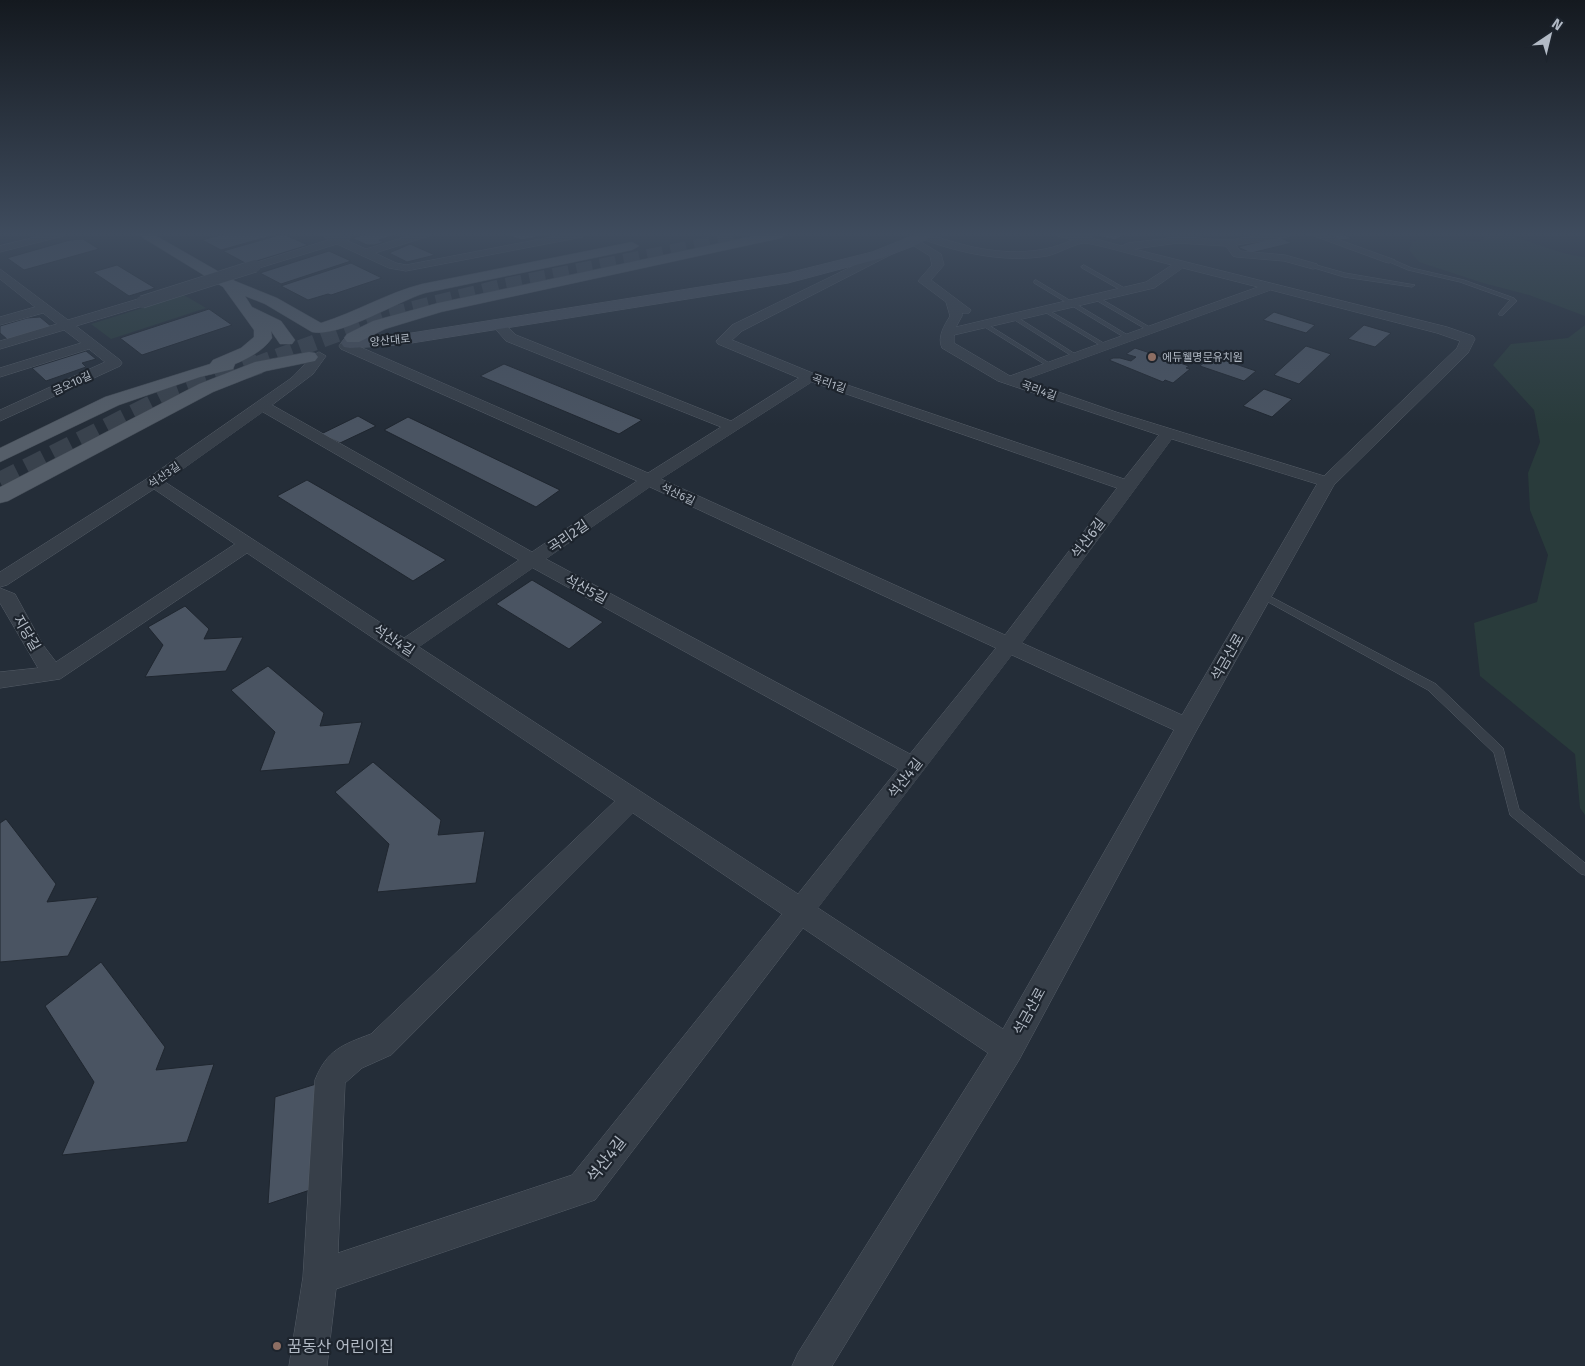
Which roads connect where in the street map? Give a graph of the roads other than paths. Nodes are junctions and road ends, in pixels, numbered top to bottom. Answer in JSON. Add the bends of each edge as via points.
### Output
{"nodes":[{"id":1,"x":31,"y":298,"type":"edge"},
{"id":2,"x":155,"y":298,"type":"edge"},
{"id":3,"x":238,"y":298,"type":"edge"},
{"id":4,"x":263,"y":298,"type":"edge"},
{"id":5,"x":394,"y":298,"type":"edge"},
{"id":6,"x":398,"y":298,"type":"edge"},
{"id":7,"x":417,"y":298,"type":"edge"},
{"id":8,"x":486,"y":298,"type":"edge"},
{"id":9,"x":663,"y":298,"type":"edge"},
{"id":10,"x":798,"y":298,"type":"edge"},
{"id":11,"x":949,"y":298,"type":"edge"},
{"id":12,"x":1063,"y":298,"type":"edge"},
{"id":13,"x":1096,"y":298,"type":"joint"},
{"id":14,"x":1240,"y":298,"type":"edge"},
{"id":15,"x":1312,"y":298,"type":"edge"},
{"id":16,"x":1508,"y":298,"type":"edge"},
{"id":17,"x":952,"y":304,"type":"junction"},
{"id":18,"x":1074,"y":304,"type":"junction"},
{"id":19,"x":45,"y":308,"type":"junction"},
{"id":20,"x":438,"y":308,"type":"junction"},
{"id":21,"x":285,"y":309,"type":"junction"},
{"id":22,"x":246,"y":310,"type":"junction"},
{"id":23,"x":1045,"y":310,"type":"junction"},
{"id":24,"x":1501,"y":314,"type":"dead end"},
{"id":25,"x":1014,"y":318,"type":"junction"},
{"id":26,"x":0,"y":321,"type":"edge"},
{"id":27,"x":497,"y":324,"type":"junction"},
{"id":28,"x":985,"y":324,"type":"junction"},
{"id":29,"x":66,"y":325,"type":"junction"},
{"id":30,"x":319,"y":328,"type":"junction"},
{"id":31,"x":1151,"y":330,"type":"junction"},
{"id":32,"x":948,"y":333,"type":"junction"},
{"id":33,"x":1129,"y":338,"type":"junction"},
{"id":34,"x":285,"y":341,"type":"junction"},
{"id":35,"x":350,"y":342,"type":"junction"},
{"id":36,"x":90,"y":344,"type":"junction"},
{"id":37,"x":0,"y":345,"type":"edge"},
{"id":38,"x":1105,"y":346,"type":"junction"},
{"id":39,"x":1077,"y":356,"type":"junction"},
{"id":40,"x":314,"y":357,"type":"junction"},
{"id":41,"x":1051,"y":366,"type":"junction"},
{"id":42,"x":0,"y":373,"type":"edge"},
{"id":43,"x":194,"y":373,"type":"junction"},
{"id":44,"x":810,"y":377,"type":"junction"},
{"id":45,"x":1012,"y":380,"type":"junction"},
{"id":46,"x":262,"y":405,"type":"junction"},
{"id":47,"x":0,"y":416,"type":"edge"},
{"id":48,"x":69,"y":422,"type":"junction"},
{"id":49,"x":732,"y":427,"type":"junction"},
{"id":50,"x":1170,"y":432,"type":"junction"},
{"id":51,"x":105,"y":441,"type":"junction"},
{"id":52,"x":0,"y":456,"type":"edge"},
{"id":53,"x":649,"y":480,"type":"junction"},
{"id":54,"x":154,"y":482,"type":"junction"},
{"id":55,"x":1327,"y":482,"type":"junction"},
{"id":56,"x":1127,"y":486,"type":"junction"},
{"id":57,"x":0,"y":496,"type":"edge"},
{"id":58,"x":248,"y":544,"type":"junction"},
{"id":59,"x":533,"y":560,"type":"junction"},
{"id":60,"x":0,"y":581,"type":"edge"},
{"id":61,"x":0,"y":594,"type":"edge"},
{"id":62,"x":1262,"y":595,"type":"junction"},
{"id":63,"x":1009,"y":645,"type":"junction"},
{"id":64,"x":405,"y":647,"type":"junction"},
{"id":65,"x":53,"y":674,"type":"junction"},
{"id":66,"x":0,"y":680,"type":"edge"},
{"id":67,"x":1187,"y":727,"type":"junction"},
{"id":68,"x":914,"y":767,"type":"junction"},
{"id":69,"x":632,"y":799,"type":"junction"},
{"id":70,"x":1585,"y":870,"type":"edge"},
{"id":71,"x":801,"y":912,"type":"junction"},
{"id":72,"x":1008,"y":1049,"type":"junction"},
{"id":73,"x":320,"y":1277,"type":"junction"},
{"id":74,"x":308,"y":1366,"type":"edge"},
{"id":75,"x":810,"y":1366,"type":"edge"}],
"edges":[{"from":1,"to":19,"type":"street","name":"금오10길"},
{"from":2,"to":29,"type":"street","bridge":true},
{"from":3,"to":22,"type":"main road"},
{"from":4,"to":21,"type":"main road"},
{"from":5,"to":21,"type":"main road","via":[[334,317],[315,317]]},
{"from":6,"to":30,"type":"main road"},
{"from":7,"to":20,"type":"main road","via":[[418,302]]},
{"from":8,"to":20,"type":"main road"},
{"from":9,"to":27,"type":"main road","name":"양산대로"},
{"from":10,"to":44,"type":"street","name":"곡리1길","via":[[737,328],[723,341]]},
{"from":11,"to":17,"type":"street"},
{"from":12,"to":18,"type":"lane"},
{"from":13,"to":18,"type":"street"},
{"from":13,"to":31,"type":"lane"},
{"from":14,"to":31,"type":"street","name":"곡리4길"},
{"from":15,"to":55,"type":"street","name":"석금산로","via":[[1468,339],[1463,350]]},
{"from":16,"to":24,"type":"lane","via":[[1514,301]]},
{"from":17,"to":28,"type":"street"},
{"from":17,"to":32,"type":"street","via":[[956,316]]},
{"from":18,"to":23,"type":"street"},
{"from":18,"to":33,"type":"lane"},
{"from":19,"to":26,"type":"street"},
{"from":19,"to":29,"type":"street","name":"금오10길"},
{"from":20,"to":35,"type":"main road","via":[[379,325]]},
{"from":21,"to":30,"type":"main road"},
{"from":22,"to":34,"type":"main road","via":[[275,325]]},
{"from":22,"to":43,"type":"main road","via":[[264,333],[259,343],[240,356]]},
{"from":23,"to":25,"type":"street"},
{"from":23,"to":38,"type":"lane"},
{"from":25,"to":28,"type":"street"},
{"from":25,"to":39,"type":"lane"},
{"from":27,"to":35,"type":"main road","name":"양산대로","via":[[399,340]]},
{"from":27,"to":49,"type":"street","via":[[511,338]]},
{"from":28,"to":32,"type":"street"},
{"from":28,"to":41,"type":"lane"},
{"from":29,"to":36,"type":"street","name":"금오10길"},
{"from":29,"to":37,"type":"street"},
{"from":30,"to":34,"type":"main road","via":[[299,332]]},
{"from":30,"to":35,"type":"main road","via":[[340,328],[352,334]]},
{"from":31,"to":33,"type":"street","name":"곡리4길"},
{"from":32,"to":45,"type":"street","via":[[947,344],[1003,378]]},
{"from":33,"to":38,"type":"street","name":"곡리4길"},
{"from":34,"to":40,"type":"main road","via":[[282,348],[290,355]]},
{"from":34,"to":43,"type":"main road","via":[[242,361]]},
{"from":35,"to":40,"type":"main road"},
{"from":35,"to":53,"type":"street","name":"석산6길"},
{"from":36,"to":42,"type":"street"},
{"from":36,"to":47,"type":"street","name":"금오10길","via":[[115,363]]},
{"from":38,"to":39,"type":"street","name":"곡리4길"},
{"from":39,"to":41,"type":"street","name":"곡리4길"},
{"from":40,"to":46,"type":"street","name":"석산3길","via":[[308,371]]},
{"from":40,"to":51,"type":"main road","via":[[278,361],[241,373]]},
{"from":41,"to":45,"type":"street","name":"곡리4길"},
{"from":43,"to":48,"type":"main road","via":[[112,401]]},
{"from":44,"to":49,"type":"street","name":"곡리2길"},
{"from":44,"to":56,"type":"street","name":"곡리1길"},
{"from":45,"to":50,"type":"street","name":"곡리4길"},
{"from":46,"to":54,"type":"street","name":"석산3길"},
{"from":46,"to":59,"type":"street","name":"석산5길"},
{"from":48,"to":51,"type":"main road","via":[[104,421],[111,428]]},
{"from":48,"to":52,"type":"main road"},
{"from":49,"to":53,"type":"street","name":"곡리2길"},
{"from":50,"to":55,"type":"street","name":"곡리4길"},
{"from":50,"to":56,"type":"street","name":"석산6길"},
{"from":51,"to":57,"type":"main road"},
{"from":53,"to":59,"type":"street","name":"곡리2길"},
{"from":53,"to":63,"type":"street","name":"석산6길"},
{"from":54,"to":58,"type":"street","name":"석산4길"},
{"from":54,"to":60,"type":"street","name":"석산3길"},
{"from":55,"to":62,"type":"street","name":"석금산로"},
{"from":56,"to":63,"type":"street","name":"석산6길"},
{"from":58,"to":64,"type":"street","name":"석산4길"},
{"from":58,"to":65,"type":"street"},
{"from":59,"to":64,"type":"street","name":"곡리2길"},
{"from":59,"to":68,"type":"street","name":"석산5길"},
{"from":61,"to":65,"type":"street","name":"지당길","via":[[8,599],[35,649]]},
{"from":62,"to":67,"type":"street","name":"석금산로"},
{"from":62,"to":70,"type":"lane","via":[[1432,687],[1498,751],[1514,812]]},
{"from":63,"to":67,"type":"street","name":"석산6길"},
{"from":63,"to":68,"type":"street","name":"석산4길"},
{"from":64,"to":69,"type":"street","name":"석산4길"},
{"from":65,"to":66,"type":"street"},
{"from":67,"to":72,"type":"street","name":"석금산로"},
{"from":68,"to":71,"type":"street","name":"석산4길"},
{"from":69,"to":71,"type":"street","name":"석산4길"},
{"from":69,"to":73,"type":"street","via":[[381,1045],[336,1066],[330,1080]]},
{"from":71,"to":72,"type":"street","name":"석산4길"},
{"from":71,"to":73,"type":"street","name":"석산4길","via":[[583,1188]]},
{"from":72,"to":75,"type":"street","name":"석금산로"},
{"from":73,"to":74,"type":"street"}]}
